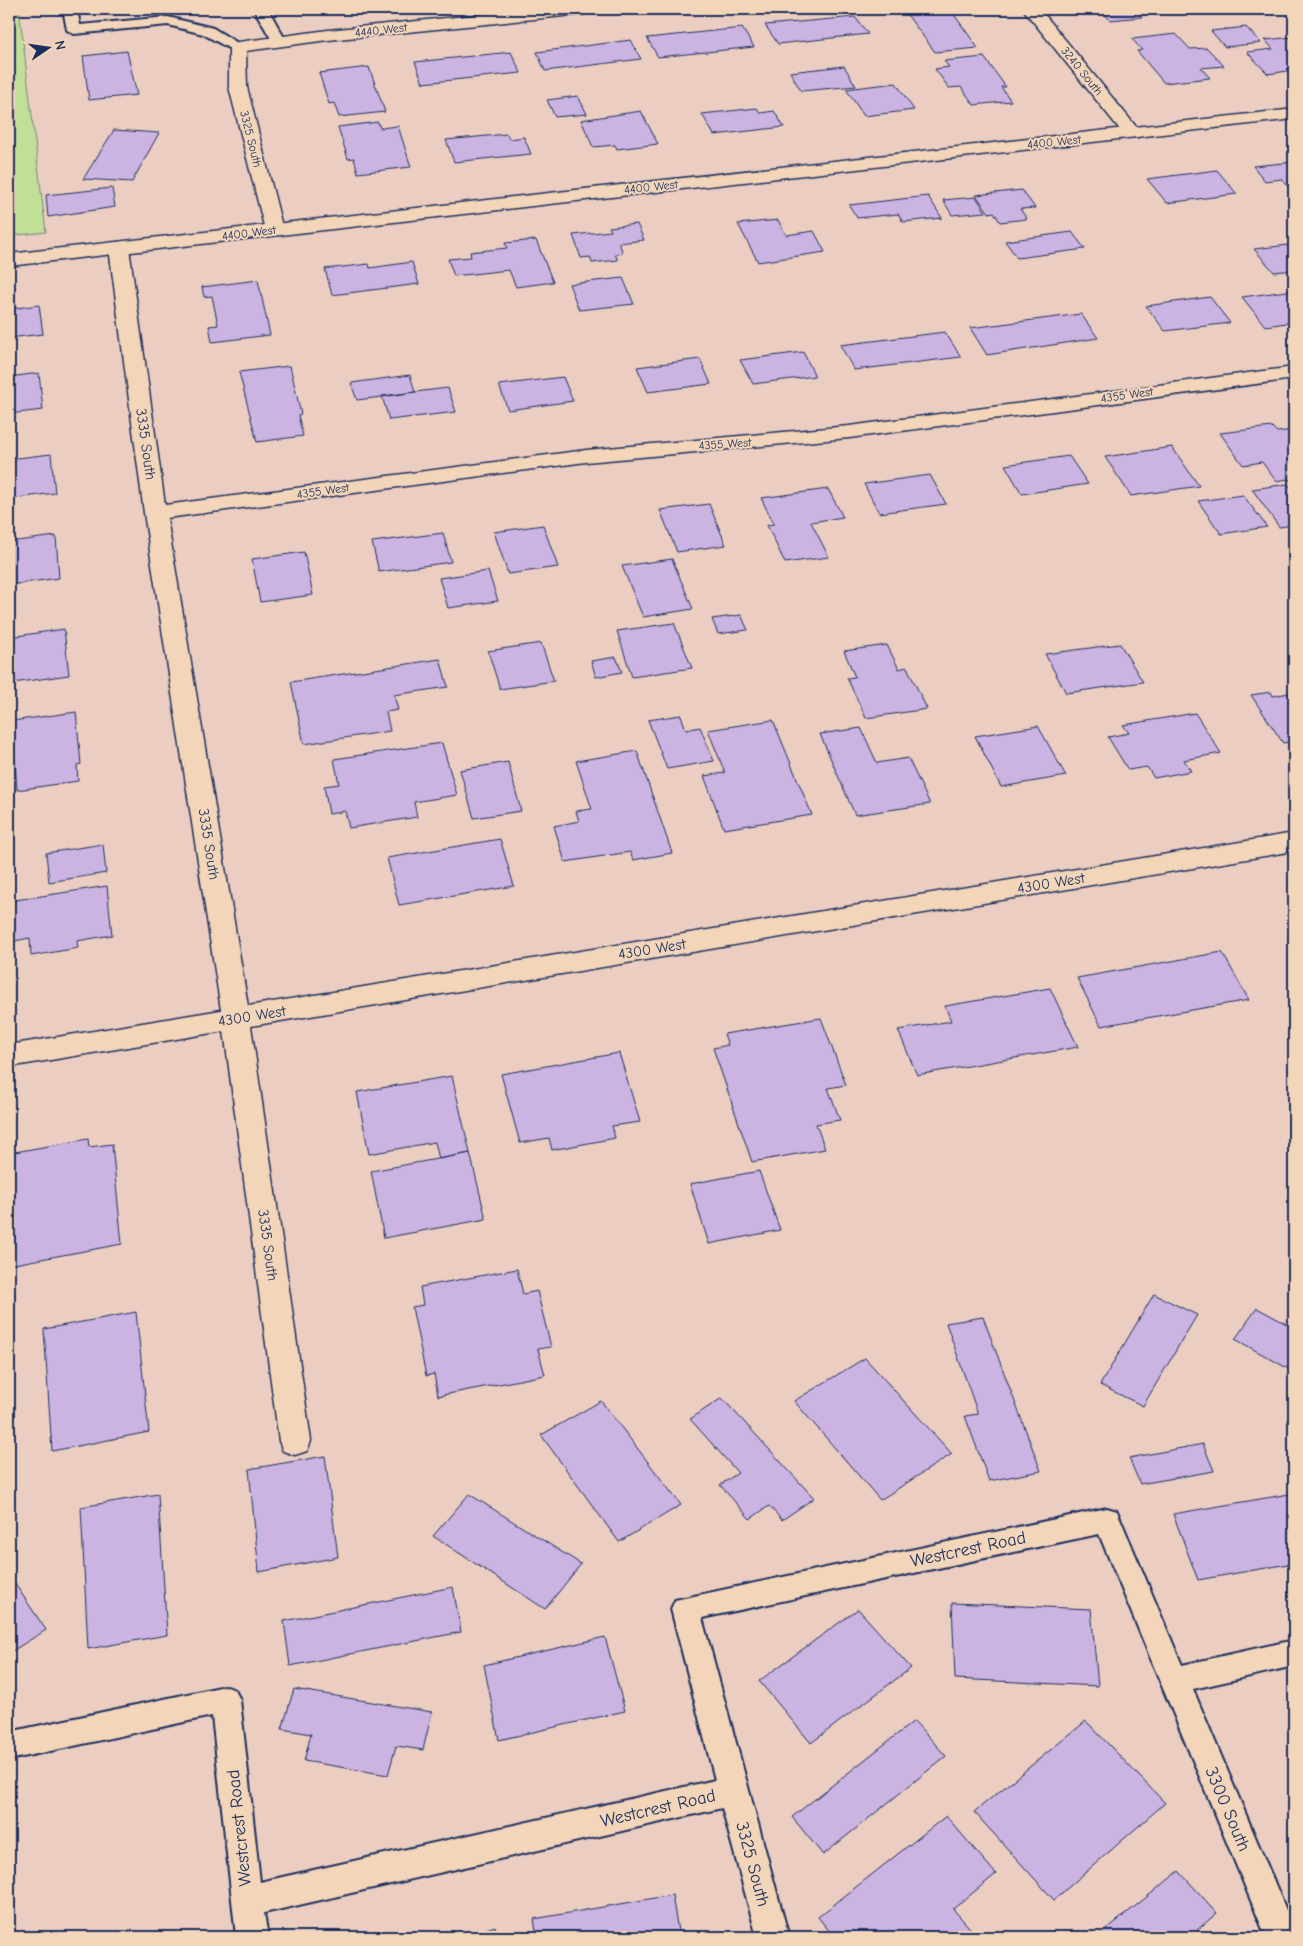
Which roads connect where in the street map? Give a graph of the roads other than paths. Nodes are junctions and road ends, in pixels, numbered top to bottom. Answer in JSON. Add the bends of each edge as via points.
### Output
{"nodes":[{"id":1,"x":70,"y":9,"type":"edge"},
{"id":2,"x":261,"y":9,"type":"edge"},
{"id":3,"x":584,"y":9,"type":"edge"},
{"id":4,"x":1031,"y":9,"type":"edge"},
{"id":5,"x":279,"y":41,"type":"junction"},
{"id":6,"x":237,"y":48,"type":"junction"},
{"id":7,"x":1294,"y":114,"type":"edge"},
{"id":8,"x":1132,"y":133,"type":"junction"},
{"id":9,"x":273,"y":230,"type":"junction"},
{"id":10,"x":120,"y":248,"type":"junction"},
{"id":11,"x":9,"y":260,"type":"edge"},
{"id":12,"x":1294,"y":373,"type":"edge"},
{"id":13,"x":155,"y":513,"type":"junction"},
{"id":14,"x":1294,"y":842,"type":"edge"},
{"id":15,"x":236,"y":1018,"type":"junction"},
{"id":16,"x":9,"y":1056,"type":"edge"},
{"id":17,"x":295,"y":1441,"type":"dead end"},
{"id":18,"x":1294,"y":1653,"type":"edge"},
{"id":19,"x":1174,"y":1680,"type":"junction"},
{"id":20,"x":9,"y":1746,"type":"edge"},
{"id":21,"x":734,"y":1791,"type":"junction"},
{"id":22,"x":248,"y":1901,"type":"junction"},
{"id":23,"x":252,"y":1937,"type":"edge"},
{"id":24,"x":773,"y":1937,"type":"edge"},
{"id":25,"x":1282,"y":1937,"type":"edge"}],
"edges":[{"from":1,"to":6,"type":"lane","via":[[74,30],[168,21],[208,31]]},
{"from":2,"to":5,"type":"lane"},
{"from":3,"to":5,"type":"street","name":"4440 West"},
{"from":4,"to":8,"type":"street","name":"3240 South"},
{"from":5,"to":6,"type":"street","name":"4440 West"},
{"from":6,"to":9,"type":"street","name":"3325 South","via":[[238,88]]},
{"from":7,"to":8,"type":"street","name":"4400 West"},
{"from":8,"to":9,"type":"street","name":"4400 West"},
{"from":9,"to":10,"type":"street","name":"4400 West"},
{"from":10,"to":11,"type":"street","name":"4400 West"},
{"from":10,"to":13,"type":"street","name":"3335 South"},
{"from":12,"to":13,"type":"street","name":"4355 West","via":[[849,432],[596,455]]},
{"from":13,"to":15,"type":"street","name":"3335 South"},
{"from":14,"to":15,"type":"street","name":"4300 West"},
{"from":15,"to":16,"type":"street","name":"4300 West"},
{"from":15,"to":17,"type":"street","name":"3335 South"},
{"from":18,"to":19,"type":"lane"},
{"from":19,"to":21,"type":"lane","name":"Westcrest Road","via":[[1107,1520],[685,1609]]},
{"from":19,"to":25,"type":"lane","name":"3300 South"},
{"from":20,"to":22,"type":"lane","name":"Westcrest Road","via":[[225,1700]]},
{"from":21,"to":22,"type":"lane","name":"Westcrest Road"},
{"from":21,"to":24,"type":"lane","name":"3325 South"},
{"from":22,"to":23,"type":"lane"}]}
